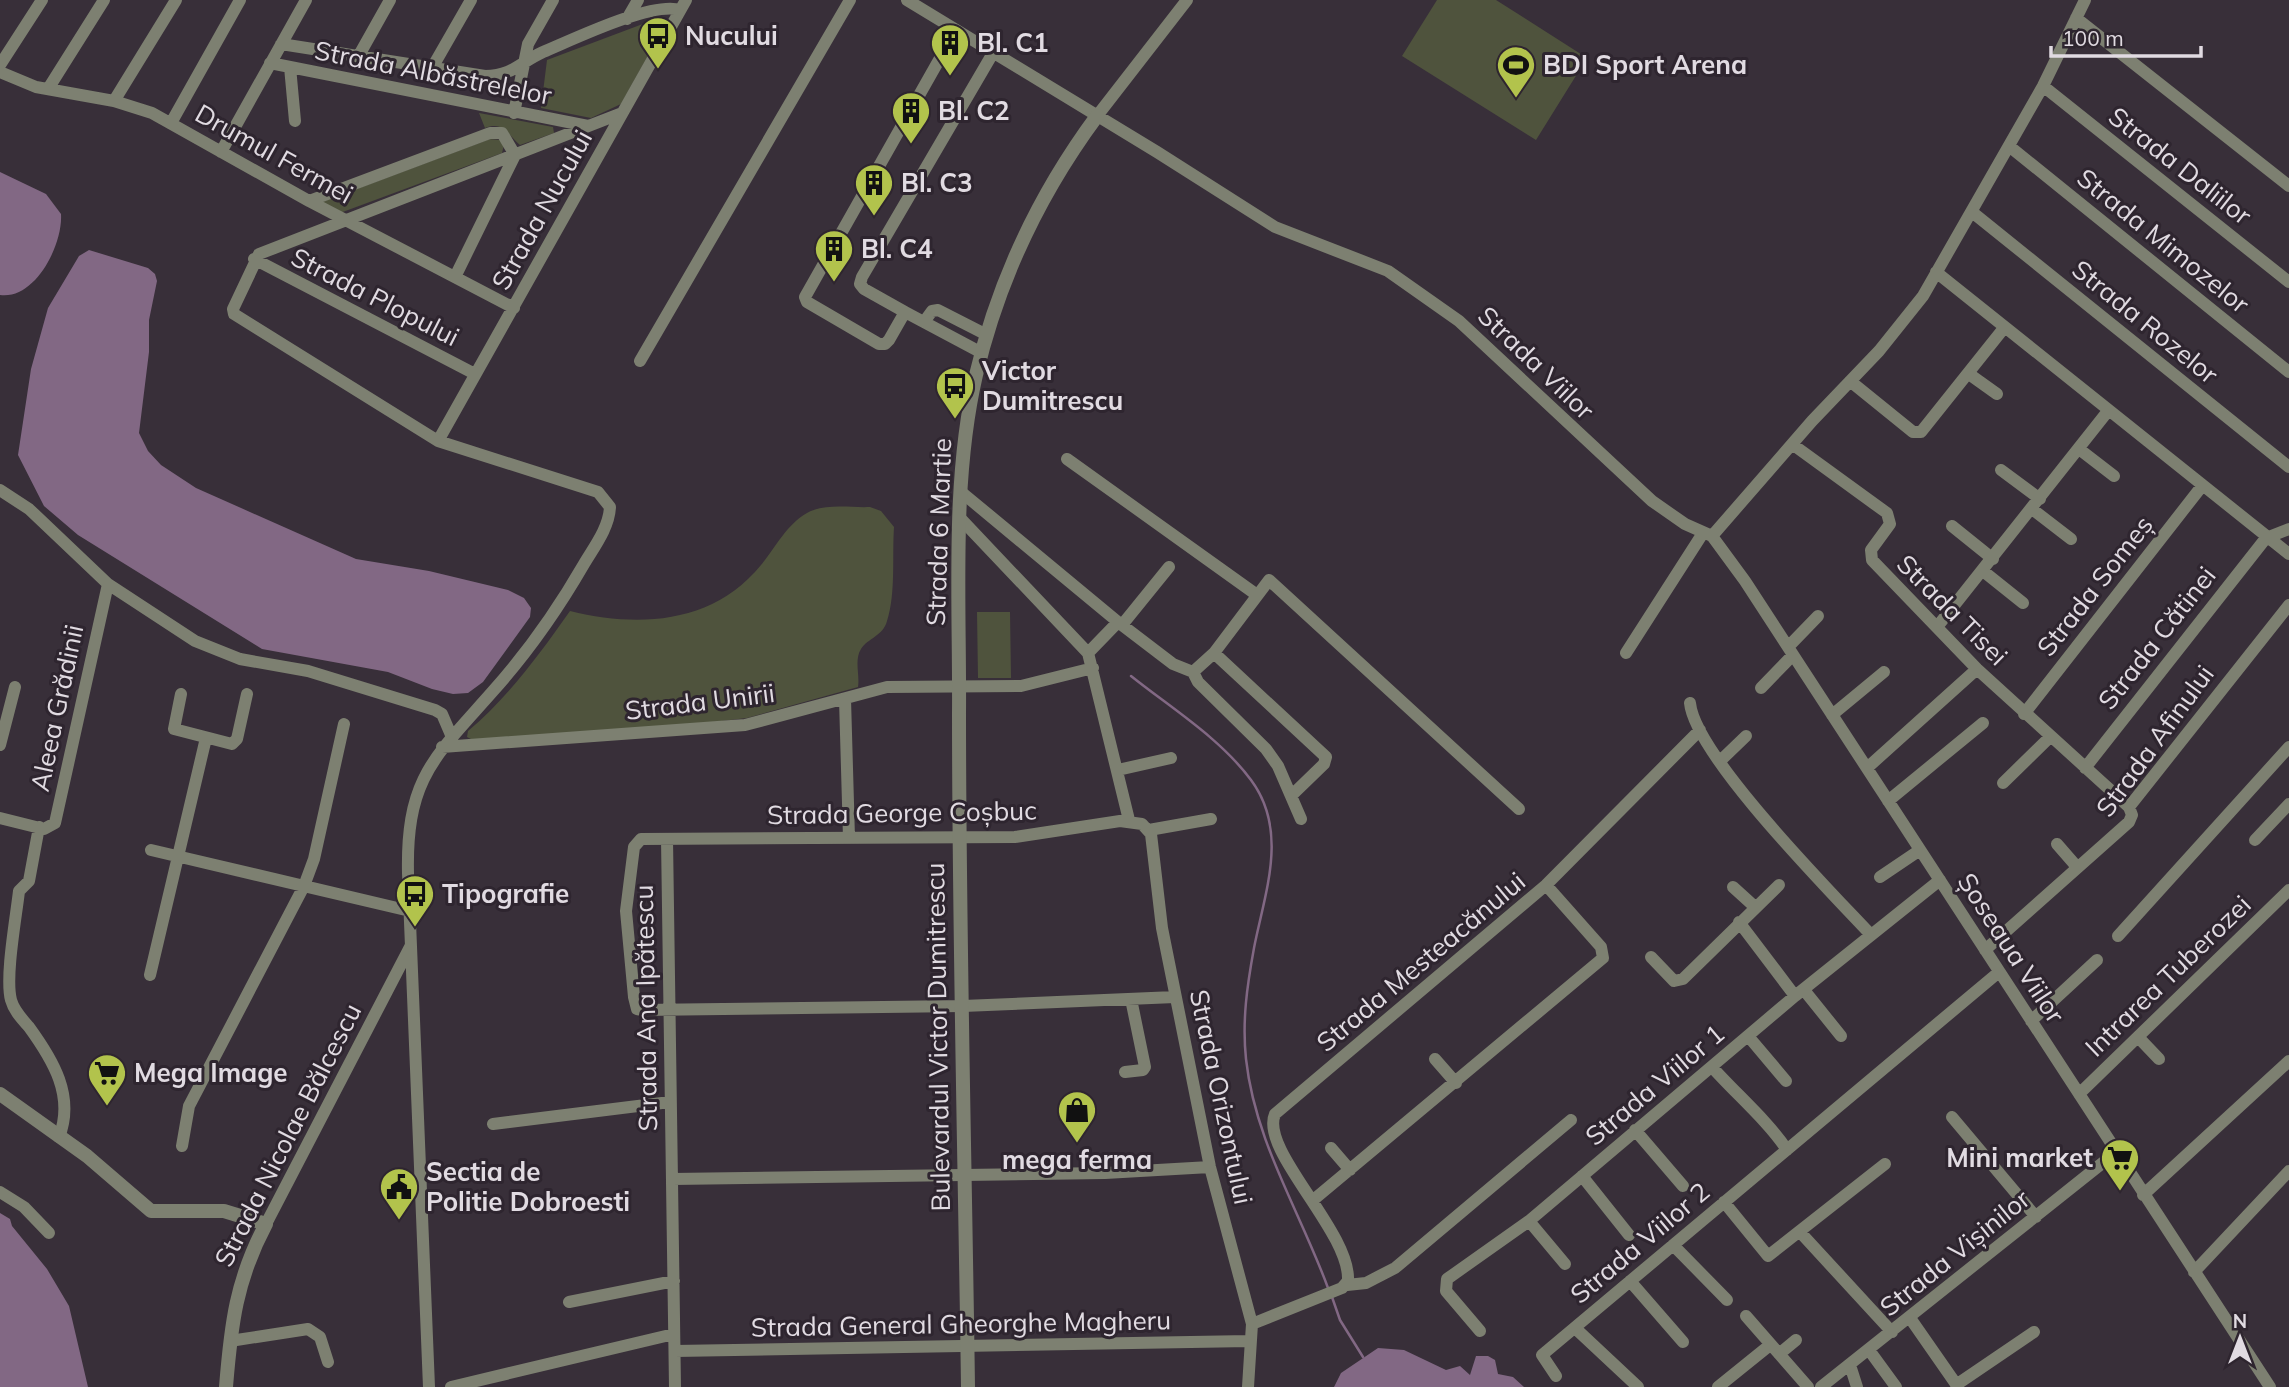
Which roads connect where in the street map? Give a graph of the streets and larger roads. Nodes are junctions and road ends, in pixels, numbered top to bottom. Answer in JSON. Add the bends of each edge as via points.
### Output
{"nodes":[{"id":1,"x":43,"y":0,"type":"edge"},
{"id":2,"x":104,"y":0,"type":"edge"},
{"id":3,"x":176,"y":0,"type":"edge"},
{"id":4,"x":240,"y":0,"type":"edge"},
{"id":5,"x":306,"y":0,"type":"edge"},
{"id":6,"x":390,"y":0,"type":"edge"},
{"id":7,"x":471,"y":0,"type":"edge"},
{"id":8,"x":553,"y":0,"type":"edge"},
{"id":9,"x":638,"y":0,"type":"edge"},
{"id":10,"x":850,"y":0,"type":"edge"},
{"id":11,"x":907,"y":0,"type":"edge"},
{"id":12,"x":1187,"y":0,"type":"edge"},
{"id":13,"x":2085,"y":0,"type":"edge"},
{"id":14,"x":683,"y":5,"type":"edge"},
{"id":15,"x":2077,"y":18,"type":"junction"},
{"id":16,"x":627,"y":19,"type":"junction"},
{"id":17,"x":956,"y":30,"type":"junction"},
{"id":18,"x":281,"y":44,"type":"junction"},
{"id":19,"x":993,"y":53,"type":"junction"},
{"id":20,"x":358,"y":57,"type":"junction"},
{"id":21,"x":270,"y":63,"type":"junction"},
{"id":22,"x":0,"y":65,"type":"edge"},
{"id":23,"x":521,"y":66,"type":"junction"},
{"id":24,"x":290,"y":67,"type":"junction"},
{"id":25,"x":432,"y":68,"type":"junction"},
{"id":26,"x":0,"y":72,"type":"edge"},
{"id":27,"x":2043,"y":86,"type":"junction"},
{"id":28,"x":48,"y":89,"type":"junction"},
{"id":29,"x":114,"y":101,"type":"junction"},
{"id":30,"x":514,"y":113,"type":"junction"},
{"id":31,"x":622,"y":113,"type":"junction"},
{"id":32,"x":1097,"y":116,"type":"junction"},
{"id":33,"x":295,"y":121,"type":"dead end"},
{"id":34,"x":171,"y":123,"type":"junction"},
{"id":35,"x":588,"y":126,"type":"junction"},
{"id":36,"x":2009,"y":146,"type":"junction"},
{"id":37,"x":221,"y":152,"type":"junction"},
{"id":38,"x":515,"y":155,"type":"junction"},
{"id":39,"x":2289,"y":186,"type":"edge"},
{"id":40,"x":309,"y":201,"type":"junction"},
{"id":41,"x":1972,"y":212,"type":"junction"},
{"id":42,"x":344,"y":219,"type":"junction"},
{"id":43,"x":254,"y":259,"type":"junction"},
{"id":44,"x":1936,"y":272,"type":"junction"},
{"id":45,"x":455,"y":277,"type":"junction"},
{"id":46,"x":2289,"y":282,"type":"edge"},
{"id":47,"x":514,"y":308,"type":"junction"},
{"id":48,"x":905,"y":312,"type":"junction"},
{"id":49,"x":924,"y":322,"type":"junction"},
{"id":50,"x":2004,"y":328,"type":"junction"},
{"id":51,"x":987,"y":335,"type":"junction"},
{"id":52,"x":982,"y":354,"type":"junction"},
{"id":53,"x":640,"y":361,"type":"dead end"},
{"id":54,"x":2289,"y":372,"type":"edge"},
{"id":55,"x":475,"y":374,"type":"junction"},
{"id":56,"x":1969,"y":374,"type":"junction"},
{"id":57,"x":1850,"y":381,"type":"junction"},
{"id":58,"x":1997,"y":394,"type":"dead end"},
{"id":59,"x":2108,"y":411,"type":"junction"},
{"id":60,"x":438,"y":441,"type":"junction"},
{"id":61,"x":1791,"y":444,"type":"junction"},
{"id":62,"x":2079,"y":449,"type":"junction"},
{"id":63,"x":1067,"y":459,"type":"dead end"},
{"id":64,"x":2289,"y":467,"type":"edge"},
{"id":65,"x":2001,"y":470,"type":"dead end"},
{"id":66,"x":2114,"y":476,"type":"dead end"},
{"id":67,"x":2202,"y":486,"type":"junction"},
{"id":68,"x":0,"y":490,"type":"edge"},
{"id":69,"x":960,"y":491,"type":"junction"},
{"id":70,"x":2036,"y":504,"type":"junction"},
{"id":71,"x":960,"y":518,"type":"junction"},
{"id":72,"x":1952,"y":526,"type":"dead end"},
{"id":73,"x":2289,"y":529,"type":"edge"},
{"id":74,"x":1707,"y":535,"type":"junction"},
{"id":75,"x":2266,"y":538,"type":"junction"},
{"id":76,"x":2071,"y":539,"type":"dead end"},
{"id":77,"x":2289,"y":554,"type":"edge"},
{"id":78,"x":1993,"y":559,"type":"junction"},
{"id":79,"x":1169,"y":567,"type":"dead end"},
{"id":80,"x":1983,"y":571,"type":"junction"},
{"id":81,"x":108,"y":584,"type":"junction"},
{"id":82,"x":1258,"y":595,"type":"junction"},
{"id":83,"x":2023,"y":603,"type":"dead end"},
{"id":84,"x":2289,"y":605,"type":"edge"},
{"id":85,"x":1818,"y":616,"type":"dead end"},
{"id":86,"x":1120,"y":624,"type":"junction"},
{"id":87,"x":1937,"y":628,"type":"junction"},
{"id":88,"x":1790,"y":651,"type":"junction"},
{"id":89,"x":1088,"y":653,"type":"junction"},
{"id":90,"x":1214,"y":653,"type":"junction"},
{"id":91,"x":1626,"y":653,"type":"dead end"},
{"id":92,"x":1093,"y":668,"type":"junction"},
{"id":93,"x":1977,"y":669,"type":"junction"},
{"id":94,"x":1193,"y":672,"type":"junction"},
{"id":95,"x":1884,"y":672,"type":"dead end"},
{"id":96,"x":959,"y":686,"type":"junction"},
{"id":97,"x":15,"y":687,"type":"dead end"},
{"id":98,"x":1761,"y":688,"type":"dead end"},
{"id":99,"x":181,"y":694,"type":"dead end"},
{"id":100,"x":247,"y":694,"type":"dead end"},
{"id":101,"x":845,"y":699,"type":"junction"},
{"id":102,"x":1690,"y":703,"type":"dead end"},
{"id":103,"x":2024,"y":714,"type":"junction"},
{"id":104,"x":1832,"y":716,"type":"junction"},
{"id":105,"x":1983,"y":723,"type":"dead end"},
{"id":106,"x":344,"y":724,"type":"dead end"},
{"id":107,"x":1700,"y":730,"type":"junction"},
{"id":108,"x":451,"y":735,"type":"junction"},
{"id":109,"x":1746,"y":736,"type":"dead end"},
{"id":110,"x":2050,"y":737,"type":"junction"},
{"id":111,"x":206,"y":738,"type":"junction"},
{"id":112,"x":0,"y":745,"type":"edge"},
{"id":113,"x":442,"y":747,"type":"junction"},
{"id":114,"x":2289,"y":747,"type":"edge"},
{"id":115,"x":1171,"y":758,"type":"dead end"},
{"id":116,"x":1720,"y":761,"type":"junction"},
{"id":117,"x":1867,"y":768,"type":"junction"},
{"id":118,"x":2085,"y":768,"type":"junction"},
{"id":119,"x":1118,"y":770,"type":"junction"},
{"id":120,"x":2003,"y":783,"type":"dead end"},
{"id":121,"x":1292,"y":795,"type":"junction"},
{"id":122,"x":1888,"y":801,"type":"junction"},
{"id":123,"x":2289,"y":804,"type":"edge"},
{"id":124,"x":2129,"y":807,"type":"junction"},
{"id":125,"x":1519,"y":809,"type":"dead end"},
{"id":126,"x":0,"y":818,"type":"edge"},
{"id":127,"x":1211,"y":819,"type":"dead end"},
{"id":128,"x":1301,"y":819,"type":"dead end"},
{"id":129,"x":1133,"y":821,"type":"junction"},
{"id":130,"x":39,"y":827,"type":"junction"},
{"id":131,"x":1149,"y":830,"type":"junction"},
{"id":132,"x":849,"y":838,"type":"junction"},
{"id":133,"x":960,"y":838,"type":"junction"},
{"id":134,"x":667,"y":839,"type":"junction"},
{"id":135,"x":2255,"y":840,"type":"dead end"},
{"id":136,"x":2057,"y":844,"type":"dead end"},
{"id":137,"x":151,"y":850,"type":"dead end"},
{"id":138,"x":1920,"y":850,"type":"junction"},
{"id":139,"x":177,"y":856,"type":"junction"},
{"id":140,"x":2077,"y":867,"type":"junction"},
{"id":141,"x":1880,"y":877,"type":"dead end"},
{"id":142,"x":1940,"y":880,"type":"junction"},
{"id":143,"x":1546,"y":885,"type":"junction"},
{"id":144,"x":1779,"y":885,"type":"dead end"},
{"id":145,"x":304,"y":886,"type":"junction"},
{"id":146,"x":1733,"y":887,"type":"dead end"},
{"id":147,"x":2289,"y":890,"type":"edge"},
{"id":148,"x":1755,"y":907,"type":"junction"},
{"id":149,"x":410,"y":911,"type":"junction"},
{"id":150,"x":1739,"y":922,"type":"junction"},
{"id":151,"x":1871,"y":935,"type":"junction"},
{"id":152,"x":2118,"y":936,"type":"dead end"},
{"id":153,"x":411,"y":944,"type":"junction"},
{"id":154,"x":1985,"y":950,"type":"junction"},
{"id":155,"x":1651,"y":957,"type":"dead end"},
{"id":156,"x":2097,"y":960,"type":"dead end"},
{"id":157,"x":1999,"y":972,"type":"junction"},
{"id":158,"x":150,"y":975,"type":"dead end"},
{"id":159,"x":1799,"y":993,"type":"junction"},
{"id":160,"x":1175,"y":997,"type":"junction"},
{"id":161,"x":1131,"y":999,"type":"junction"},
{"id":162,"x":963,"y":1006,"type":"junction"},
{"id":163,"x":669,"y":1011,"type":"junction"},
{"id":164,"x":2031,"y":1021,"type":"junction"},
{"id":165,"x":1748,"y":1036,"type":"junction"},
{"id":166,"x":1842,"y":1036,"type":"dead end"},
{"id":167,"x":2138,"y":1037,"type":"junction"},
{"id":168,"x":1435,"y":1059,"type":"dead end"},
{"id":169,"x":2160,"y":1059,"type":"dead end"},
{"id":170,"x":2289,"y":1061,"type":"edge"},
{"id":171,"x":1712,"y":1067,"type":"junction"},
{"id":172,"x":1125,"y":1072,"type":"dead end"},
{"id":173,"x":1786,"y":1081,"type":"dead end"},
{"id":174,"x":1456,"y":1083,"type":"junction"},
{"id":175,"x":0,"y":1094,"type":"edge"},
{"id":176,"x":2078,"y":1094,"type":"junction"},
{"id":177,"x":670,"y":1102,"type":"junction"},
{"id":178,"x":1952,"y":1117,"type":"dead end"},
{"id":179,"x":1571,"y":1120,"type":"dead end"},
{"id":180,"x":493,"y":1124,"type":"dead end"},
{"id":181,"x":1635,"y":1130,"type":"junction"},
{"id":182,"x":59,"y":1137,"type":"junction"},
{"id":183,"x":182,"y":1146,"type":"dead end"},
{"id":184,"x":1331,"y":1149,"type":"dead end"},
{"id":185,"x":1787,"y":1150,"type":"junction"},
{"id":186,"x":2115,"y":1153,"type":"junction"},
{"id":187,"x":1885,"y":1164,"type":"dead end"},
{"id":188,"x":1210,"y":1167,"type":"junction"},
{"id":189,"x":1350,"y":1170,"type":"junction"},
{"id":190,"x":2289,"y":1171,"type":"edge"},
{"id":191,"x":965,"y":1174,"type":"junction"},
{"id":192,"x":1581,"y":1177,"type":"junction"},
{"id":193,"x":672,"y":1178,"type":"junction"},
{"id":194,"x":1683,"y":1186,"type":"dead end"},
{"id":195,"x":0,"y":1192,"type":"edge"},
{"id":196,"x":2143,"y":1195,"type":"junction"},
{"id":197,"x":1312,"y":1201,"type":"junction"},
{"id":198,"x":1724,"y":1202,"type":"junction"},
{"id":199,"x":2036,"y":1217,"type":"junction"},
{"id":200,"x":1529,"y":1221,"type":"junction"},
{"id":201,"x":265,"y":1224,"type":"junction"},
{"id":202,"x":1800,"y":1232,"type":"junction"},
{"id":203,"x":49,"y":1233,"type":"dead end"},
{"id":204,"x":1629,"y":1235,"type":"dead end"},
{"id":205,"x":1673,"y":1245,"type":"junction"},
{"id":206,"x":1565,"y":1265,"type":"dead end"},
{"id":207,"x":2194,"y":1272,"type":"junction"},
{"id":208,"x":674,"y":1281,"type":"junction"},
{"id":209,"x":1630,"y":1281,"type":"junction"},
{"id":210,"x":1344,"y":1287,"type":"junction"},
{"id":211,"x":1727,"y":1300,"type":"dead end"},
{"id":212,"x":569,"y":1303,"type":"dead end"},
{"id":213,"x":1746,"y":1316,"type":"dead end"},
{"id":214,"x":1910,"y":1318,"type":"junction"},
{"id":215,"x":1252,"y":1324,"type":"junction"},
{"id":216,"x":1575,"y":1328,"type":"junction"},
{"id":217,"x":1480,"y":1331,"type":"dead end"},
{"id":218,"x":1892,"y":1332,"type":"junction"},
{"id":219,"x":2034,"y":1332,"type":"dead end"},
{"id":220,"x":674,"y":1334,"type":"junction"},
{"id":221,"x":1796,"y":1340,"type":"dead end"},
{"id":222,"x":230,"y":1341,"type":"junction"},
{"id":223,"x":1249,"y":1341,"type":"junction"},
{"id":224,"x":1683,"y":1342,"type":"dead end"},
{"id":225,"x":968,"y":1347,"type":"junction"},
{"id":226,"x":1775,"y":1349,"type":"junction"},
{"id":227,"x":1869,"y":1350,"type":"junction"},
{"id":228,"x":675,"y":1351,"type":"junction"},
{"id":229,"x":328,"y":1362,"type":"dead end"},
{"id":230,"x":1850,"y":1365,"type":"junction"},
{"id":231,"x":1556,"y":1376,"type":"dead end"},
{"id":232,"x":1957,"y":1386,"type":"edge"},
{"id":233,"x":226,"y":1387,"type":"edge"},
{"id":234,"x":429,"y":1387,"type":"edge"},
{"id":235,"x":452,"y":1387,"type":"edge"},
{"id":236,"x":675,"y":1387,"type":"edge"},
{"id":237,"x":968,"y":1387,"type":"edge"},
{"id":238,"x":1248,"y":1387,"type":"edge"},
{"id":239,"x":1638,"y":1387,"type":"edge"},
{"id":240,"x":1718,"y":1387,"type":"edge"},
{"id":241,"x":1808,"y":1387,"type":"edge"},
{"id":242,"x":1821,"y":1387,"type":"edge"},
{"id":243,"x":1857,"y":1387,"type":"edge"},
{"id":244,"x":1896,"y":1387,"type":"edge"},
{"id":245,"x":2270,"y":1387,"type":"edge"}],
"edges":[{"from":1,"to":22,"type":"street"},
{"from":2,"to":28,"type":"street"},
{"from":3,"to":29,"type":"street"},
{"from":4,"to":34,"type":"street"},
{"from":5,"to":18,"type":"street"},
{"from":6,"to":20,"type":"street"},
{"from":7,"to":25,"type":"street"},
{"from":8,"to":23,"type":"street"},
{"from":9,"to":16,"type":"street"},
{"from":10,"to":53,"type":"street"},
{"from":11,"to":17,"type":"street","name":"Strada Viilor"},
{"from":12,"to":32,"type":"street"},
{"from":13,"to":15,"type":"street"},
{"from":14,"to":16,"type":"street","name":"Strada Albăstrelelor"},
{"from":14,"to":31,"type":"street","name":"Strada Nucului"},
{"from":15,"to":27,"type":"street"},
{"from":15,"to":39,"type":"street"},
{"from":16,"to":23,"type":"street","name":"Strada Albăstrelelor"},
{"from":17,"to":19,"type":"street","name":"Strada Viilor"},
{"from":17,"to":48,"type":"street","via":[[805,297],[883,345]]},
{"from":18,"to":20,"type":"street","name":"Strada Albăstrelelor"},
{"from":18,"to":21,"type":"street"},
{"from":19,"to":32,"type":"street","name":"Strada Viilor"},
{"from":19,"to":48,"type":"street","via":[[860,281],[864,289]]},
{"from":20,"to":25,"type":"street","name":"Strada Albăstrelelor"},
{"from":21,"to":24,"type":"street","name":"Strada Albăstrelelor"},
{"from":21,"to":37,"type":"street"},
{"from":23,"to":25,"type":"street","name":"Strada Albăstrelelor","via":[[511,73],[485,76]]},
{"from":23,"to":30,"type":"street"},
{"from":24,"to":30,"type":"street","name":"Strada Albăstrelelor"},
{"from":24,"to":33,"type":"street"},
{"from":26,"to":28,"type":"street","name":"Drumul Fermei"},
{"from":27,"to":36,"type":"street"},
{"from":27,"to":46,"type":"street","name":"Strada Daliilor"},
{"from":28,"to":29,"type":"street","name":"Drumul Fermei"},
{"from":29,"to":34,"type":"street","name":"Drumul Fermei"},
{"from":30,"to":35,"type":"street","name":"Strada Albăstrelelor"},
{"from":31,"to":35,"type":"street"},
{"from":31,"to":47,"type":"street","name":"Strada Nucului"},
{"from":32,"to":51,"type":"street","name":"Strada 6 Martie","via":[[1053,182],[1009,273]]},
{"from":32,"to":74,"type":"street","name":"Strada Viilor","via":[[1275,228],[1388,271],[1459,321],[1667,513]]},
{"from":34,"to":37,"type":"street","name":"Drumul Fermei"},
{"from":35,"to":38,"type":"street"},
{"from":36,"to":41,"type":"street"},
{"from":36,"to":54,"type":"street","name":"Strada Mimozelor"},
{"from":37,"to":40,"type":"street","name":"Drumul Fermei"},
{"from":38,"to":40,"type":"street","via":[[505,135],[490,133]]},
{"from":38,"to":42,"type":"street"},
{"from":38,"to":45,"type":"street"},
{"from":40,"to":42,"type":"street","name":"Drumul Fermei"},
{"from":41,"to":44,"type":"street"},
{"from":41,"to":64,"type":"street","name":"Strada Rozelor"},
{"from":42,"to":43,"type":"street"},
{"from":42,"to":45,"type":"street","name":"Drumul Fermei"},
{"from":43,"to":55,"type":"street","name":"Strada Plopului"},
{"from":43,"to":60,"type":"street","name":"Strada Nicolae Bălcescu","via":[[234,303],[234,314]]},
{"from":44,"to":50,"type":"street"},
{"from":44,"to":57,"type":"street","via":[[1905,320]]},
{"from":45,"to":47,"type":"street","name":"Drumul Fermei"},
{"from":47,"to":55,"type":"street","name":"Strada Nucului"},
{"from":48,"to":49,"type":"street"},
{"from":49,"to":51,"type":"street","via":[[938,310]]},
{"from":49,"to":52,"type":"street"},
{"from":50,"to":56,"type":"street"},
{"from":50,"to":59,"type":"street"},
{"from":51,"to":52,"type":"street","name":"Strada 6 Martie"},
{"from":52,"to":69,"type":"street","name":"Strada 6 Martie","via":[[971,400]]},
{"from":55,"to":60,"type":"street","name":"Strada Nucului"},
{"from":56,"to":57,"type":"street","via":[[1921,432],[1913,432]]},
{"from":56,"to":58,"type":"street"},
{"from":57,"to":61,"type":"street"},
{"from":59,"to":62,"type":"street"},
{"from":59,"to":67,"type":"street"},
{"from":60,"to":108,"type":"street","name":"Strada Nicolae Bălcescu","via":[[598,492],[610,507],[605,528],[560,606],[494,690]]},
{"from":61,"to":74,"type":"street"},
{"from":61,"to":87,"type":"street","name":"Strada Tisei","via":[[1887,513],[1890,524],[1871,550],[1872,561]]},
{"from":62,"to":66,"type":"street"},
{"from":62,"to":70,"type":"street"},
{"from":63,"to":82,"type":"street"},
{"from":65,"to":70,"type":"street"},
{"from":67,"to":75,"type":"street"},
{"from":67,"to":103,"type":"street","name":"Strada Someș"},
{"from":68,"to":81,"type":"street","via":[[29,509]]},
{"from":69,"to":71,"type":"street","name":"Strada 6 Martie"},
{"from":69,"to":86,"type":"street"},
{"from":70,"to":76,"type":"street"},
{"from":70,"to":78,"type":"street"},
{"from":71,"to":89,"type":"street"},
{"from":71,"to":96,"type":"street","name":"Strada 6 Martie"},
{"from":72,"to":78,"type":"street"},
{"from":73,"to":75,"type":"street"},
{"from":74,"to":88,"type":"street","name":"Șoseaua Viilor"},
{"from":74,"to":91,"type":"street"},
{"from":75,"to":77,"type":"street"},
{"from":75,"to":118,"type":"street","name":"Strada Cătinei"},
{"from":78,"to":80,"type":"street"},
{"from":79,"to":86,"type":"street"},
{"from":80,"to":83,"type":"street"},
{"from":80,"to":87,"type":"street"},
{"from":81,"to":108,"type":"street","via":[[172,628],[223,653],[307,671],[435,710],[442,714]]},
{"from":81,"to":130,"type":"street","name":"Aleea Grădinii","via":[[55,823],[48,829]]},
{"from":82,"to":90,"type":"street"},
{"from":82,"to":125,"type":"street","via":[[1269,580]]},
{"from":84,"to":124,"type":"street","name":"Strada Afinului"},
{"from":85,"to":88,"type":"street"},
{"from":86,"to":89,"type":"street"},
{"from":86,"to":94,"type":"street","via":[[1173,664]]},
{"from":87,"to":93,"type":"street","name":"Strada Tisei"},
{"from":88,"to":98,"type":"street"},
{"from":88,"to":104,"type":"street","name":"Șoseaua Viilor"},
{"from":89,"to":92,"type":"street"},
{"from":90,"to":94,"type":"street"},
{"from":90,"to":121,"type":"street","via":[[1326,757]]},
{"from":92,"to":96,"type":"street","name":"Strada Unirii","via":[[1021,686]]},
{"from":92,"to":119,"type":"street"},
{"from":93,"to":103,"type":"street","name":"Strada Tisei"},
{"from":93,"to":117,"type":"street"},
{"from":94,"to":121,"type":"street","via":[[1266,749]]},
{"from":95,"to":104,"type":"street"},
{"from":96,"to":101,"type":"street","name":"Strada Unirii","via":[[901,685]]},
{"from":96,"to":133,"type":"street","name":"Bulevardul Victor Dumitrescu"},
{"from":97,"to":112,"type":"street"},
{"from":99,"to":111,"type":"street","via":[[173,728]]},
{"from":100,"to":111,"type":"street","via":[[234,743]]},
{"from":101,"to":113,"type":"street","name":"Strada Unirii","via":[[744,725]]},
{"from":101,"to":132,"type":"street"},
{"from":102,"to":107,"type":"street"},
{"from":103,"to":110,"type":"street","name":"Strada Tisei"},
{"from":104,"to":117,"type":"street","name":"Șoseaua Viilor"},
{"from":105,"to":122,"type":"street"},
{"from":106,"to":145,"type":"street"},
{"from":107,"to":116,"type":"street"},
{"from":107,"to":143,"type":"street"},
{"from":108,"to":113,"type":"street","name":"Strada Nicolae Bălcescu"},
{"from":109,"to":116,"type":"street"},
{"from":110,"to":118,"type":"street","name":"Strada Tisei"},
{"from":110,"to":120,"type":"street"},
{"from":111,"to":139,"type":"street"},
{"from":113,"to":149,"type":"street","name":"Strada Nicolae Bălcescu","via":[[426,772],[412,815],[407,846]]},
{"from":114,"to":152,"type":"street"},
{"from":115,"to":119,"type":"street"},
{"from":116,"to":151,"type":"street","via":[[1765,819]]},
{"from":117,"to":122,"type":"street","name":"Șoseaua Viilor"},
{"from":118,"to":124,"type":"street","name":"Strada Tisei"},
{"from":119,"to":129,"type":"street"},
{"from":121,"to":128,"type":"street"},
{"from":122,"to":138,"type":"street","name":"Șoseaua Viilor"},
{"from":123,"to":135,"type":"street"},
{"from":124,"to":140,"type":"street","name":"Strada Afinului","via":[[2129,822]]},
{"from":126,"to":130,"type":"street","name":"Aleea Grădinii"},
{"from":127,"to":131,"type":"street"},
{"from":129,"to":131,"type":"street"},
{"from":129,"to":133,"type":"street","name":"Strada George Coșbuc","via":[[1036,835]]},
{"from":130,"to":182,"type":"street","name":"Aleea Grădinii","via":[[29,881],[19,891],[9,989],[15,1011],[49,1055],[60,1080],[65,1109]]},
{"from":131,"to":160,"type":"street","name":"Strada Orizontului"},
{"from":132,"to":133,"type":"street","name":"Strada George Coșbuc"},
{"from":132,"to":134,"type":"street","name":"Strada George Coșbuc"},
{"from":133,"to":162,"type":"street","name":"Bulevardul Victor Dumitrescu"},
{"from":134,"to":163,"type":"street","name":"Strada Ana Ipătescu"},
{"from":134,"to":163,"type":"street","name":"Strada George Coșbuc","via":[[635,843],[626,911],[635,1005],[642,1010]]},
{"from":136,"to":140,"type":"street"},
{"from":137,"to":139,"type":"street"},
{"from":138,"to":141,"type":"street"},
{"from":138,"to":142,"type":"street","name":"Șoseaua Viilor"},
{"from":139,"to":145,"type":"street"},
{"from":139,"to":158,"type":"street"},
{"from":140,"to":154,"type":"street","name":"Strada Afinului"},
{"from":142,"to":151,"type":"street","name":"Strada Viilor 1"},
{"from":142,"to":154,"type":"street","name":"Șoseaua Viilor"},
{"from":143,"to":174,"type":"street","name":"Strada Mesteacănului","via":[[1604,956]]},
{"from":143,"to":197,"type":"street","name":"Strada Mesteacănului","via":[[1275,1114],[1273,1125],[1281,1149]]},
{"from":144,"to":148,"type":"street"},
{"from":145,"to":149,"type":"street"},
{"from":145,"to":183,"type":"street","via":[[187,1111]]},
{"from":146,"to":148,"type":"street"},
{"from":147,"to":167,"type":"street","name":"Intrarea Tuberozei"},
{"from":148,"to":150,"type":"street"},
{"from":149,"to":153,"type":"street","name":"Strada Nicolae Bălcescu"},
{"from":150,"to":155,"type":"street","via":[[1678,981]]},
{"from":150,"to":159,"type":"street"},
{"from":151,"to":159,"type":"street","name":"Strada Viilor 1"},
{"from":153,"to":201,"type":"street","name":"Strada Nicolae Bălcescu"},
{"from":153,"to":234,"type":"street"},
{"from":154,"to":157,"type":"street","name":"Șoseaua Viilor"},
{"from":156,"to":164,"type":"street"},
{"from":157,"to":164,"type":"street","name":"Șoseaua Viilor"},
{"from":157,"to":185,"type":"street","name":"Strada Viilor 2"},
{"from":159,"to":165,"type":"street","name":"Strada Viilor 1"},
{"from":159,"to":166,"type":"street"},
{"from":160,"to":161,"type":"street"},
{"from":160,"to":188,"type":"street","name":"Strada Orizontului"},
{"from":161,"to":162,"type":"street"},
{"from":161,"to":172,"type":"street","via":[[1145,1067]]},
{"from":162,"to":163,"type":"street"},
{"from":162,"to":191,"type":"street","name":"Bulevardul Victor Dumitrescu"},
{"from":163,"to":177,"type":"street","name":"Strada Ana Ipătescu"},
{"from":164,"to":176,"type":"street","name":"Șoseaua Viilor"},
{"from":165,"to":171,"type":"street","name":"Strada Viilor 1"},
{"from":165,"to":173,"type":"street"},
{"from":167,"to":169,"type":"street"},
{"from":167,"to":176,"type":"street","name":"Intrarea Tuberozei"},
{"from":168,"to":174,"type":"street"},
{"from":170,"to":196,"type":"street"},
{"from":171,"to":181,"type":"street","name":"Strada Viilor 1"},
{"from":171,"to":185,"type":"street"},
{"from":174,"to":189,"type":"street","name":"Strada Mesteacănului"},
{"from":175,"to":182,"type":"street"},
{"from":176,"to":186,"type":"street","name":"Șoseaua Viilor"},
{"from":177,"to":180,"type":"street"},
{"from":177,"to":193,"type":"street","name":"Strada Ana Ipătescu"},
{"from":178,"to":199,"type":"street"},
{"from":179,"to":210,"type":"street","via":[[1395,1268]]},
{"from":181,"to":192,"type":"street","name":"Strada Viilor 1"},
{"from":181,"to":194,"type":"street","name":"Strada Viilor 2"},
{"from":182,"to":201,"type":"street","via":[[151,1211],[224,1211]]},
{"from":184,"to":189,"type":"street"},
{"from":185,"to":198,"type":"street","name":"Strada Viilor 2"},
{"from":186,"to":196,"type":"street","name":"Șoseaua Viilor"},
{"from":186,"to":199,"type":"street","name":"Strada Vișinilor"},
{"from":187,"to":202,"type":"street"},
{"from":188,"to":191,"type":"street"},
{"from":188,"to":215,"type":"street","name":"Strada Orizontului"},
{"from":189,"to":197,"type":"street","name":"Strada Mesteacănului"},
{"from":190,"to":207,"type":"street"},
{"from":191,"to":193,"type":"street"},
{"from":191,"to":225,"type":"street","name":"Bulevardul Victor Dumitrescu"},
{"from":192,"to":200,"type":"street","name":"Strada Viilor 1"},
{"from":192,"to":204,"type":"street","name":"Strada Viilor 2"},
{"from":193,"to":208,"type":"street","name":"Strada Ana Ipătescu"},
{"from":195,"to":203,"type":"street","via":[[24,1207]]},
{"from":196,"to":207,"type":"street","name":"Șoseaua Viilor"},
{"from":197,"to":210,"type":"street","name":"Strada Mesteacănului","via":[[1345,1258],[1349,1275]]},
{"from":198,"to":202,"type":"street","via":[[1768,1256]]},
{"from":198,"to":205,"type":"street","name":"Strada Viilor 2"},
{"from":199,"to":214,"type":"street","name":"Strada Vișinilor"},
{"from":200,"to":206,"type":"street","name":"Strada Viilor 2"},
{"from":200,"to":217,"type":"street","name":"Strada Viilor 1","via":[[1445,1281],[1448,1294]]},
{"from":201,"to":222,"type":"street","name":"Strada Nicolae Bălcescu","via":[[241,1278]]},
{"from":202,"to":218,"type":"street"},
{"from":205,"to":209,"type":"street","name":"Strada Viilor 2"},
{"from":205,"to":211,"type":"street"},
{"from":207,"to":245,"type":"street","name":"Șoseaua Viilor"},
{"from":208,"to":212,"type":"street"},
{"from":208,"to":220,"type":"street","name":"Strada Ana Ipătescu"},
{"from":209,"to":216,"type":"street","name":"Strada Viilor 2"},
{"from":209,"to":224,"type":"street"},
{"from":210,"to":215,"type":"street"},
{"from":213,"to":226,"type":"street"},
{"from":214,"to":218,"type":"street","name":"Strada Vișinilor"},
{"from":214,"to":232,"type":"street"},
{"from":215,"to":223,"type":"street","name":"Strada Orizontului"},
{"from":216,"to":231,"type":"street","name":"Strada Viilor 2","via":[[1542,1355]]},
{"from":216,"to":239,"type":"street"},
{"from":218,"to":227,"type":"street","name":"Strada Vișinilor"},
{"from":219,"to":232,"type":"street"},
{"from":220,"to":228,"type":"street","name":"Strada Ana Ipătescu"},
{"from":220,"to":235,"type":"street"},
{"from":221,"to":226,"type":"street"},
{"from":222,"to":229,"type":"street","via":[[308,1329],[320,1337]]},
{"from":222,"to":233,"type":"street","name":"Strada Nicolae Bălcescu"},
{"from":223,"to":225,"type":"street","name":"Strada General Gheorghe Magheru"},
{"from":223,"to":238,"type":"street","name":"Strada Orizontului"},
{"from":225,"to":228,"type":"street","name":"Strada General Gheorghe Magheru"},
{"from":225,"to":237,"type":"street","name":"Bulevardul Victor Dumitrescu"},
{"from":226,"to":240,"type":"street"},
{"from":226,"to":241,"type":"street"},
{"from":227,"to":230,"type":"street","name":"Strada Vișinilor"},
{"from":227,"to":244,"type":"street"},
{"from":228,"to":236,"type":"street","name":"Strada Ana Ipătescu"},
{"from":230,"to":242,"type":"street","name":"Strada Vișinilor"},
{"from":230,"to":243,"type":"street"}]}
